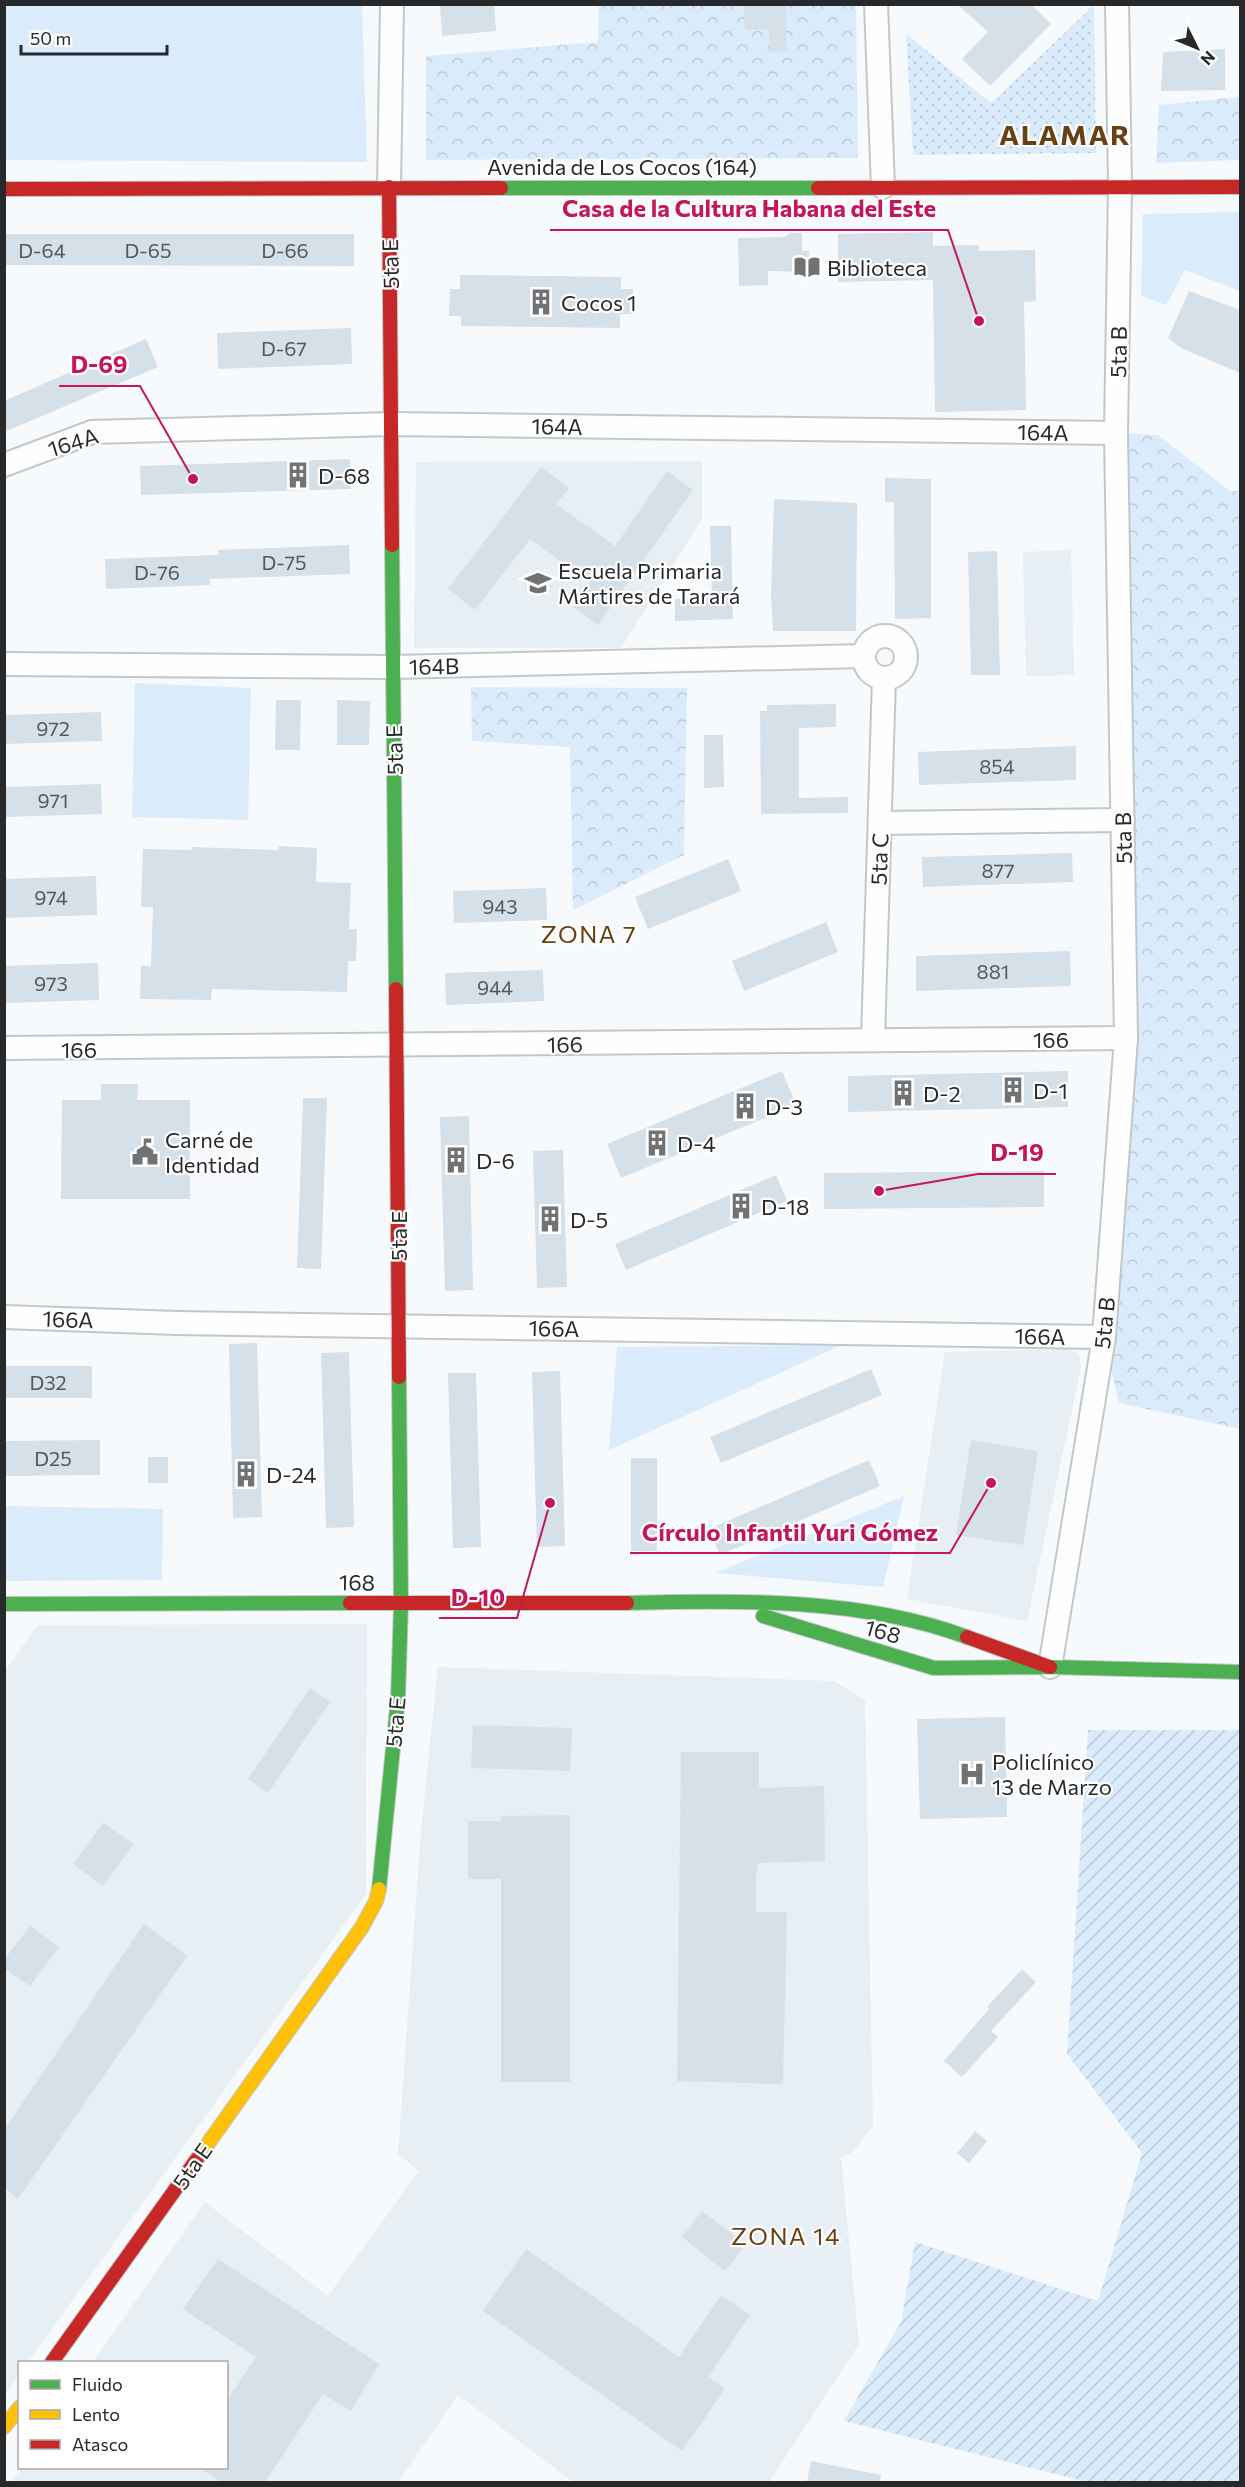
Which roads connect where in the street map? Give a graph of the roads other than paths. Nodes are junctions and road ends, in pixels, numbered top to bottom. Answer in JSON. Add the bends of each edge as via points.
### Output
{"nodes":[{"id":1,"x":393,"y":4,"type":"edge"},
{"id":2,"x":876,"y":4,"type":"edge"},
{"id":3,"x":1117,"y":4,"type":"edge"},
{"id":4,"x":1120,"y":186,"type":"junction"},
{"id":5,"x":389,"y":187,"type":"junction"},
{"id":6,"x":883,"y":187,"type":"junction"},
{"id":7,"x":1240,"y":187,"type":"edge"},
{"id":8,"x":4,"y":189,"type":"edge"},
{"id":9,"x":391,"y":424,"type":"junction"},
{"id":10,"x":1116,"y":433,"type":"junction"},
{"id":11,"x":4,"y":465,"type":"edge"},
{"id":12,"x":864,"y":656,"type":"junction"},
{"id":13,"x":4,"y":664,"type":"edge"},
{"id":14,"x":393,"y":667,"type":"junction"},
{"id":15,"x":884,"y":678,"type":"junction"},
{"id":16,"x":1123,"y":820,"type":"junction"},
{"id":17,"x":880,"y":823,"type":"junction"},
{"id":18,"x":1126,"y":1038,"type":"junction"},
{"id":19,"x":873,"y":1040,"type":"junction"},
{"id":20,"x":396,"y":1047,"type":"junction"},
{"id":21,"x":4,"y":1048,"type":"edge"},
{"id":22,"x":4,"y":1317,"type":"edge"},
{"id":23,"x":399,"y":1326,"type":"junction"},
{"id":24,"x":1104,"y":1337,"type":"junction"},
{"id":25,"x":709,"y":1601,"type":"junction"},
{"id":26,"x":4,"y":1604,"type":"edge"},
{"id":27,"x":401,"y":1604,"type":"junction"},
{"id":28,"x":1050,"y":1667,"type":"junction"},
{"id":29,"x":1240,"y":1672,"type":"edge"},
{"id":30,"x":53,"y":2361,"type":"edge"},
{"id":31,"x":18,"y":2410,"type":"edge"},
{"id":32,"x":4,"y":2427,"type":"edge"}],
"edges":[{"from":1,"to":5,"type":"street","name":"5ta E"},
{"from":2,"to":6,"type":"street"},
{"from":3,"to":4,"type":"street","name":"5ta B"},
{"from":4,"to":6,"type":"street","name":"Avenida de Los Cocos (164)"},
{"from":4,"to":7,"type":"street","name":"Avenida de Los Cocos (164)"},
{"from":4,"to":10,"type":"street","name":"5ta B"},
{"from":5,"to":6,"type":"street","name":"Avenida de Los Cocos (164)"},
{"from":5,"to":8,"type":"street","name":"Avenida de Los Cocos (164)"},
{"from":5,"to":9,"type":"street","name":"5ta E"},
{"from":9,"to":10,"type":"street","name":"164A"},
{"from":9,"to":11,"type":"street","name":"164A","via":[[92,432]]},
{"from":9,"to":14,"type":"street","name":"5ta E"},
{"from":10,"to":16,"type":"street","name":"5ta B"},
{"from":12,"to":14,"type":"street","name":"164B"},
{"from":12,"to":15,"type":"street","via":[[868,670]]},
{"from":12,"to":15,"type":"street","via":[[870,642],[879,636],[899,641],[906,653],[904,667],[894,676]]},
{"from":13,"to":14,"type":"street","name":"164B"},
{"from":14,"to":20,"type":"street","name":"5ta E"},
{"from":15,"to":17,"type":"street","name":"5ta C"},
{"from":16,"to":17,"type":"street"},
{"from":16,"to":18,"type":"street","name":"5ta B"},
{"from":17,"to":19,"type":"street","name":"5ta C"},
{"from":18,"to":19,"type":"street","name":"166"},
{"from":18,"to":24,"type":"street","name":"5ta B"},
{"from":19,"to":20,"type":"street","name":"166"},
{"from":20,"to":21,"type":"street","name":"166"},
{"from":20,"to":23,"type":"street","name":"5ta E"},
{"from":22,"to":23,"type":"street","name":"166A"},
{"from":23,"to":24,"type":"street","name":"166A"},
{"from":23,"to":27,"type":"street","name":"5ta E"},
{"from":24,"to":28,"type":"street","name":"5ta B"},
{"from":25,"to":27,"type":"street","name":"168"},
{"from":25,"to":28,"type":"street","name":"168","via":[[860,1610],[934,1625]]},
{"from":25,"to":28,"type":"street","name":"168","via":[[934,1668]]},
{"from":26,"to":27,"type":"street","name":"168"},
{"from":27,"to":30,"type":"street","name":"5ta E","via":[[398,1698],[382,1876],[376,1902]]},
{"from":28,"to":29,"type":"street","name":"168"},
{"from":31,"to":32,"type":"street"}]}
